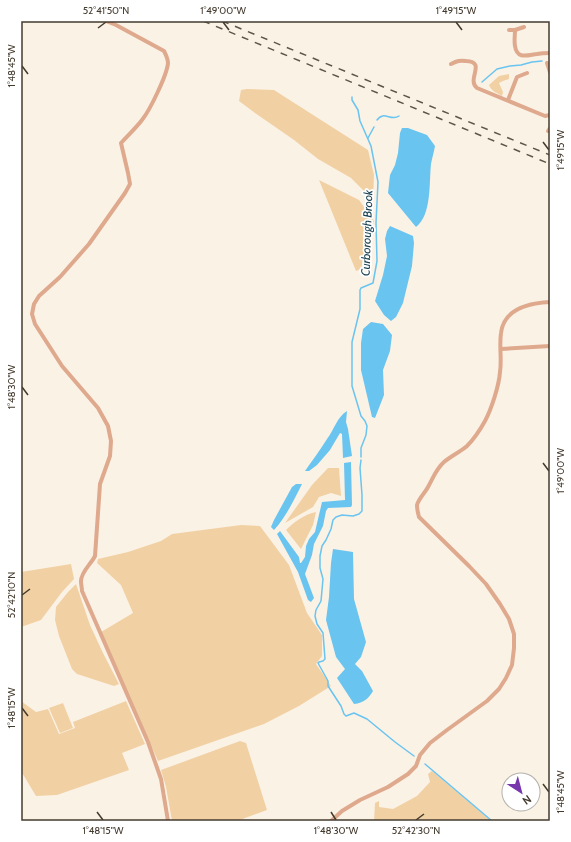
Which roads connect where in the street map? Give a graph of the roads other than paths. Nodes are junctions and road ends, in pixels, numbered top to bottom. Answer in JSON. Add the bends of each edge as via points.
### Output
{"nodes":[{"id":1,"x":106,"y":21,"type":"edge"},
{"id":2,"x":524,"y":27,"type":"dead end"},
{"id":3,"x":509,"y":30,"type":"dead end"},
{"id":4,"x":515,"y":30,"type":"junction"},
{"id":5,"x":550,"y":53,"type":"edge"},
{"id":6,"x":547,"y":63,"type":"dead end"},
{"id":7,"x":451,"y":64,"type":"dead end"},
{"id":8,"x":550,"y":72,"type":"edge"},
{"id":9,"x":527,"y":74,"type":"dead end"},
{"id":10,"x":508,"y":100,"type":"junction"},
{"id":11,"x":550,"y":115,"type":"edge"},
{"id":12,"x":550,"y":302,"type":"edge"},
{"id":13,"x":550,"y":346,"type":"edge"},
{"id":14,"x":501,"y":349,"type":"junction"},
{"id":15,"x":168,"y":821,"type":"edge"},
{"id":16,"x":331,"y":821,"type":"edge"}],
"edges":[{"from":1,"to":15,"type":"street","via":[[164,52],[168,63],[166,71],[151,105],[121,143],[130,184],[89,244],[39,296],[32,314],[35,324],[62,366],[98,408],[108,426],[110,456],[100,484],[95,556],[82,576],[82,591],[148,742],[161,779]]},
{"from":2,"to":4,"type":"street"},
{"from":3,"to":4,"type":"street"},
{"from":4,"to":5,"type":"street","via":[[515,46],[521,56]]},
{"from":6,"to":8,"type":"street"},
{"from":7,"to":10,"type":"street","via":[[459,60],[472,61],[477,68],[474,85]]},
{"from":9,"to":10,"type":"street","via":[[518,77]]},
{"from":10,"to":11,"type":"street","via":[[545,116]]},
{"from":12,"to":14,"type":"street","via":[[527,305],[511,314],[502,327]]},
{"from":13,"to":14,"type":"street"},
{"from":14,"to":16,"type":"street","via":[[500,375],[492,407],[485,421],[466,447],[436,470],[417,504],[417,511],[419,517],[486,584],[500,604],[514,634],[512,665],[499,689],[487,701],[430,743],[408,774],[360,800]]}]}
